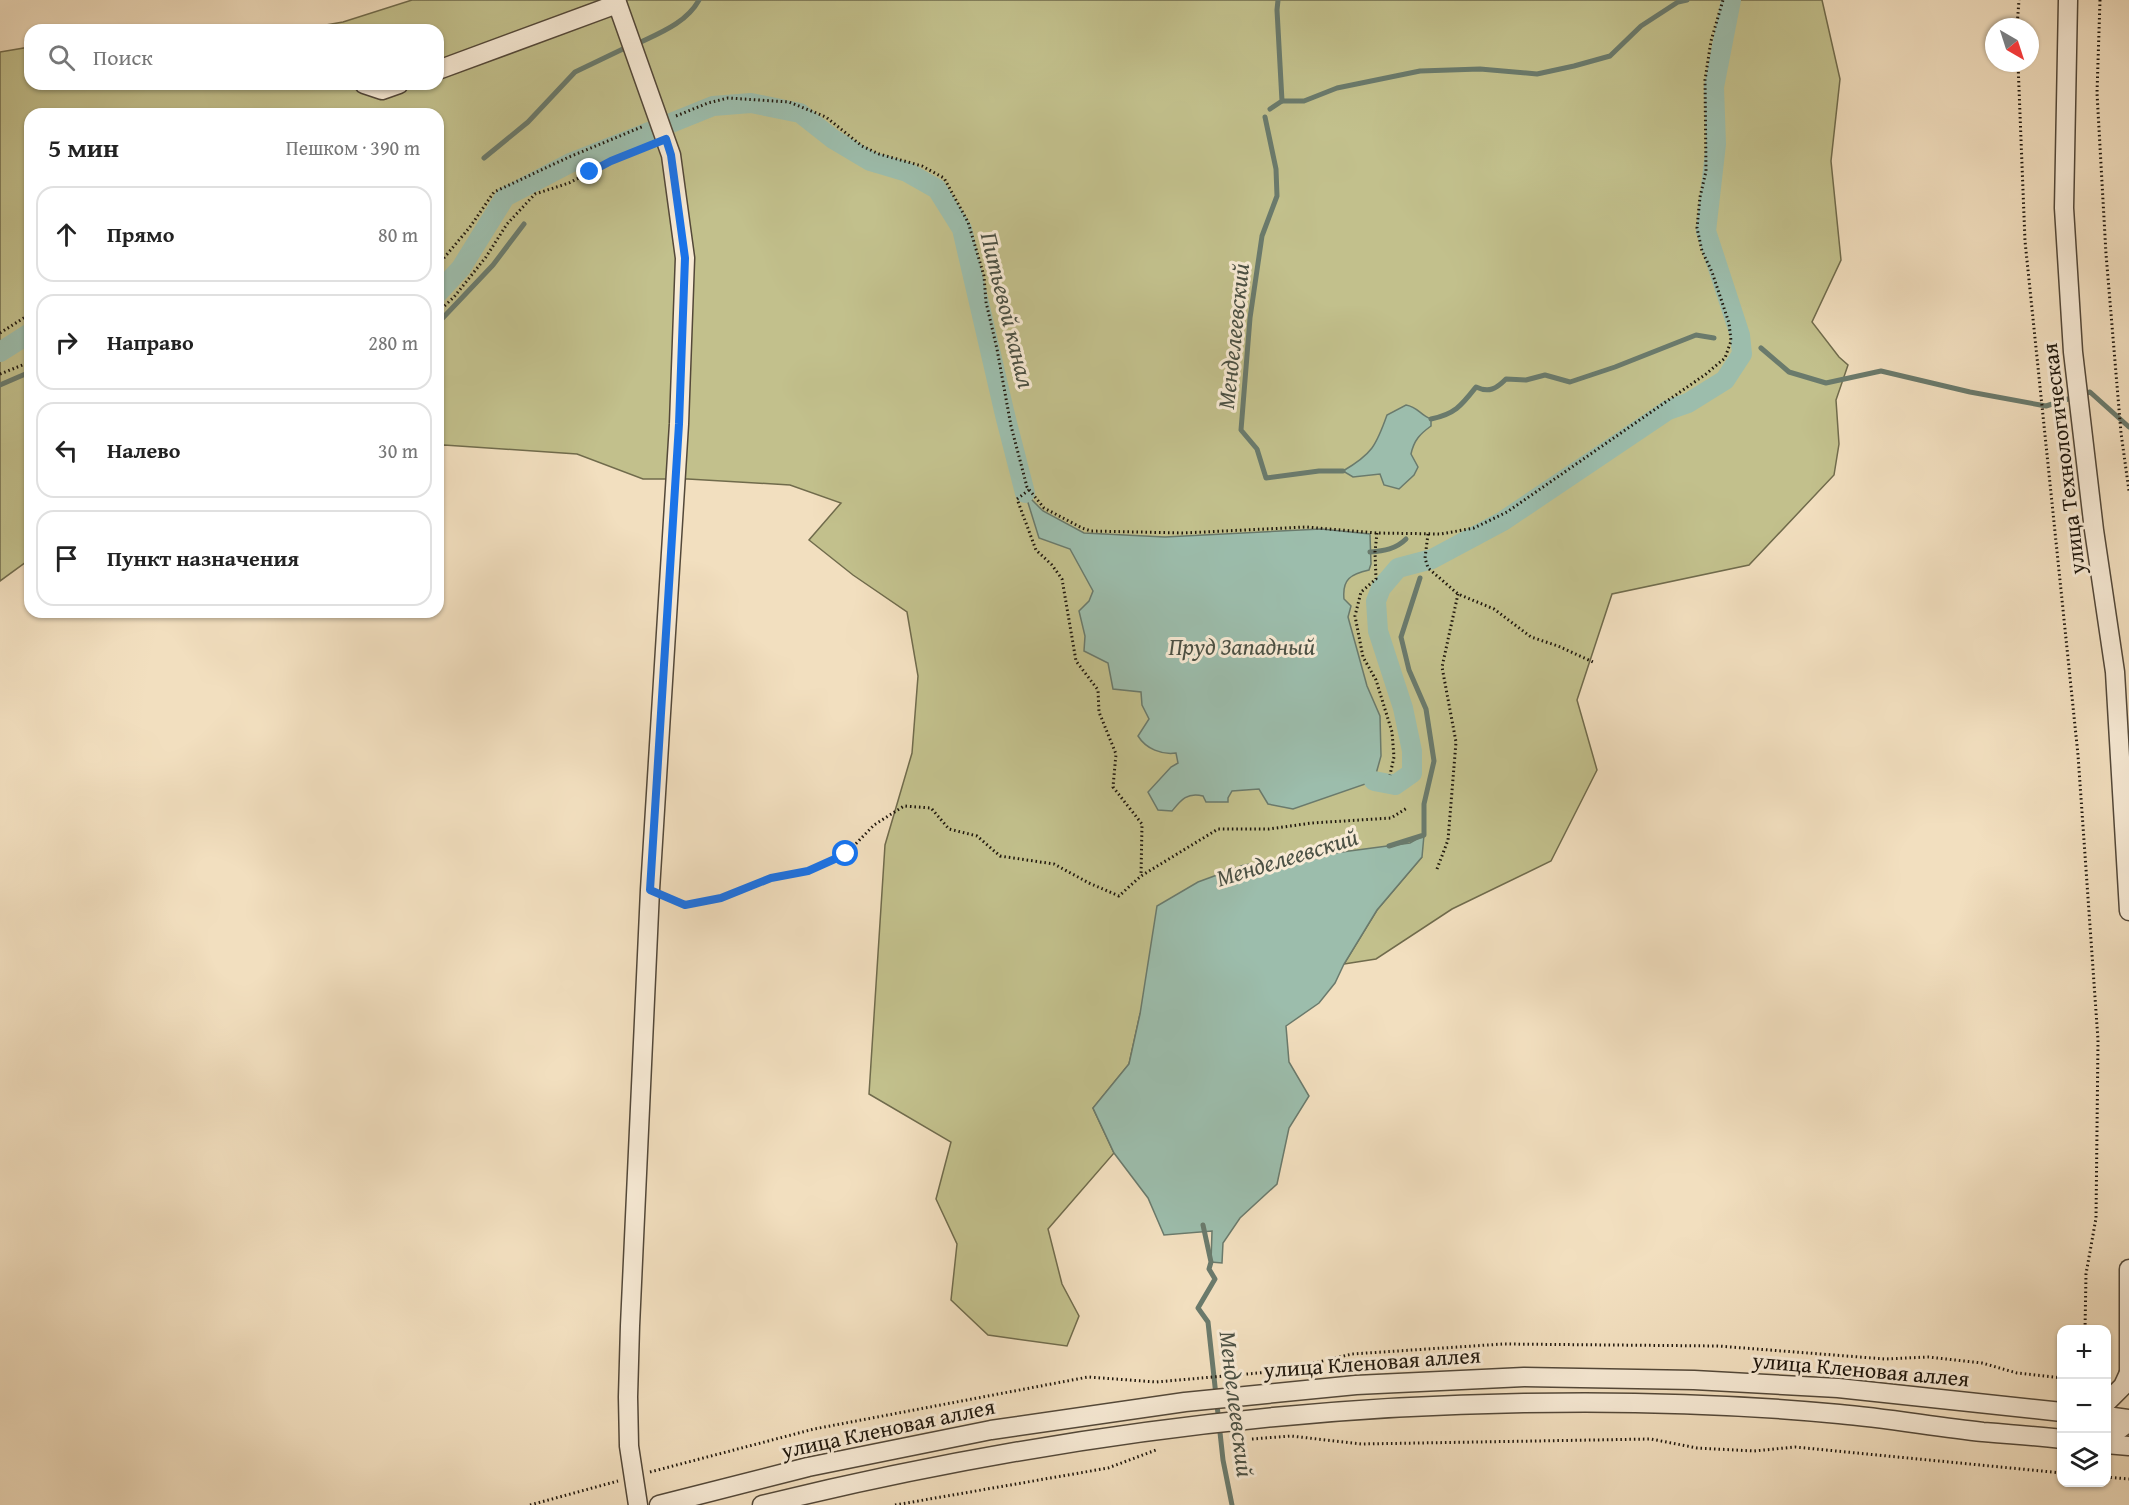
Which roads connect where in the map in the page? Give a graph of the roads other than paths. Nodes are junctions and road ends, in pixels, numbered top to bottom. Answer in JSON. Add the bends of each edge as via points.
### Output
{"nodes":[{"id":1,"x":2068,"y":0,"type":"edge"},
{"id":2,"x":617,"y":2,"type":"edge"},
{"id":3,"x":444,"y":68,"type":"edge"},
{"id":4,"x":2129,"y":911,"type":"edge"},
{"id":5,"x":2129,"y":1269,"type":"edge"},
{"id":6,"x":2129,"y":1375,"type":"edge"},
{"id":7,"x":2111,"y":1398,"type":"edge"},
{"id":8,"x":2057,"y":1412,"type":"edge"},
{"id":9,"x":2111,"y":1417,"type":"edge"},
{"id":10,"x":2129,"y":1420,"type":"edge"},
{"id":11,"x":2111,"y":1433,"type":"edge"},
{"id":12,"x":2057,"y":1439,"type":"edge"},
{"id":13,"x":2111,"y":1444,"type":"edge"},
{"id":14,"x":2129,"y":1446,"type":"edge"},
{"id":15,"x":638,"y":1505,"type":"edge"},
{"id":16,"x":659,"y":1505,"type":"edge"},
{"id":17,"x":762,"y":1505,"type":"edge"}],
"edges":[{"from":1,"to":4,"type":"street","name":"улица Технологическая","via":[[2064,208],[2071,319],[2094,530],[2115,672]]},
{"from":2,"to":3,"type":"street"},
{"from":2,"to":15,"type":"street","via":[[671,155],[685,258],[679,424],[650,890],[628,1385],[629,1446]]},
{"from":5,"to":6,"type":"street"},
{"from":6,"to":7,"type":"street"},
{"from":8,"to":16,"type":"street","name":"улица Кленовая аллея","via":[[1838,1388],[1739,1382],[1524,1377],[1431,1381],[1185,1401],[991,1430],[808,1467]]},
{"from":9,"to":10,"type":"street"},
{"from":10,"to":11,"type":"street"},
{"from":12,"to":17,"type":"street","name":"улица Кленовая аллея","via":[[1836,1413],[1624,1404],[1432,1406],[1188,1427],[996,1455]]},
{"from":13,"to":14,"type":"street"}]}
